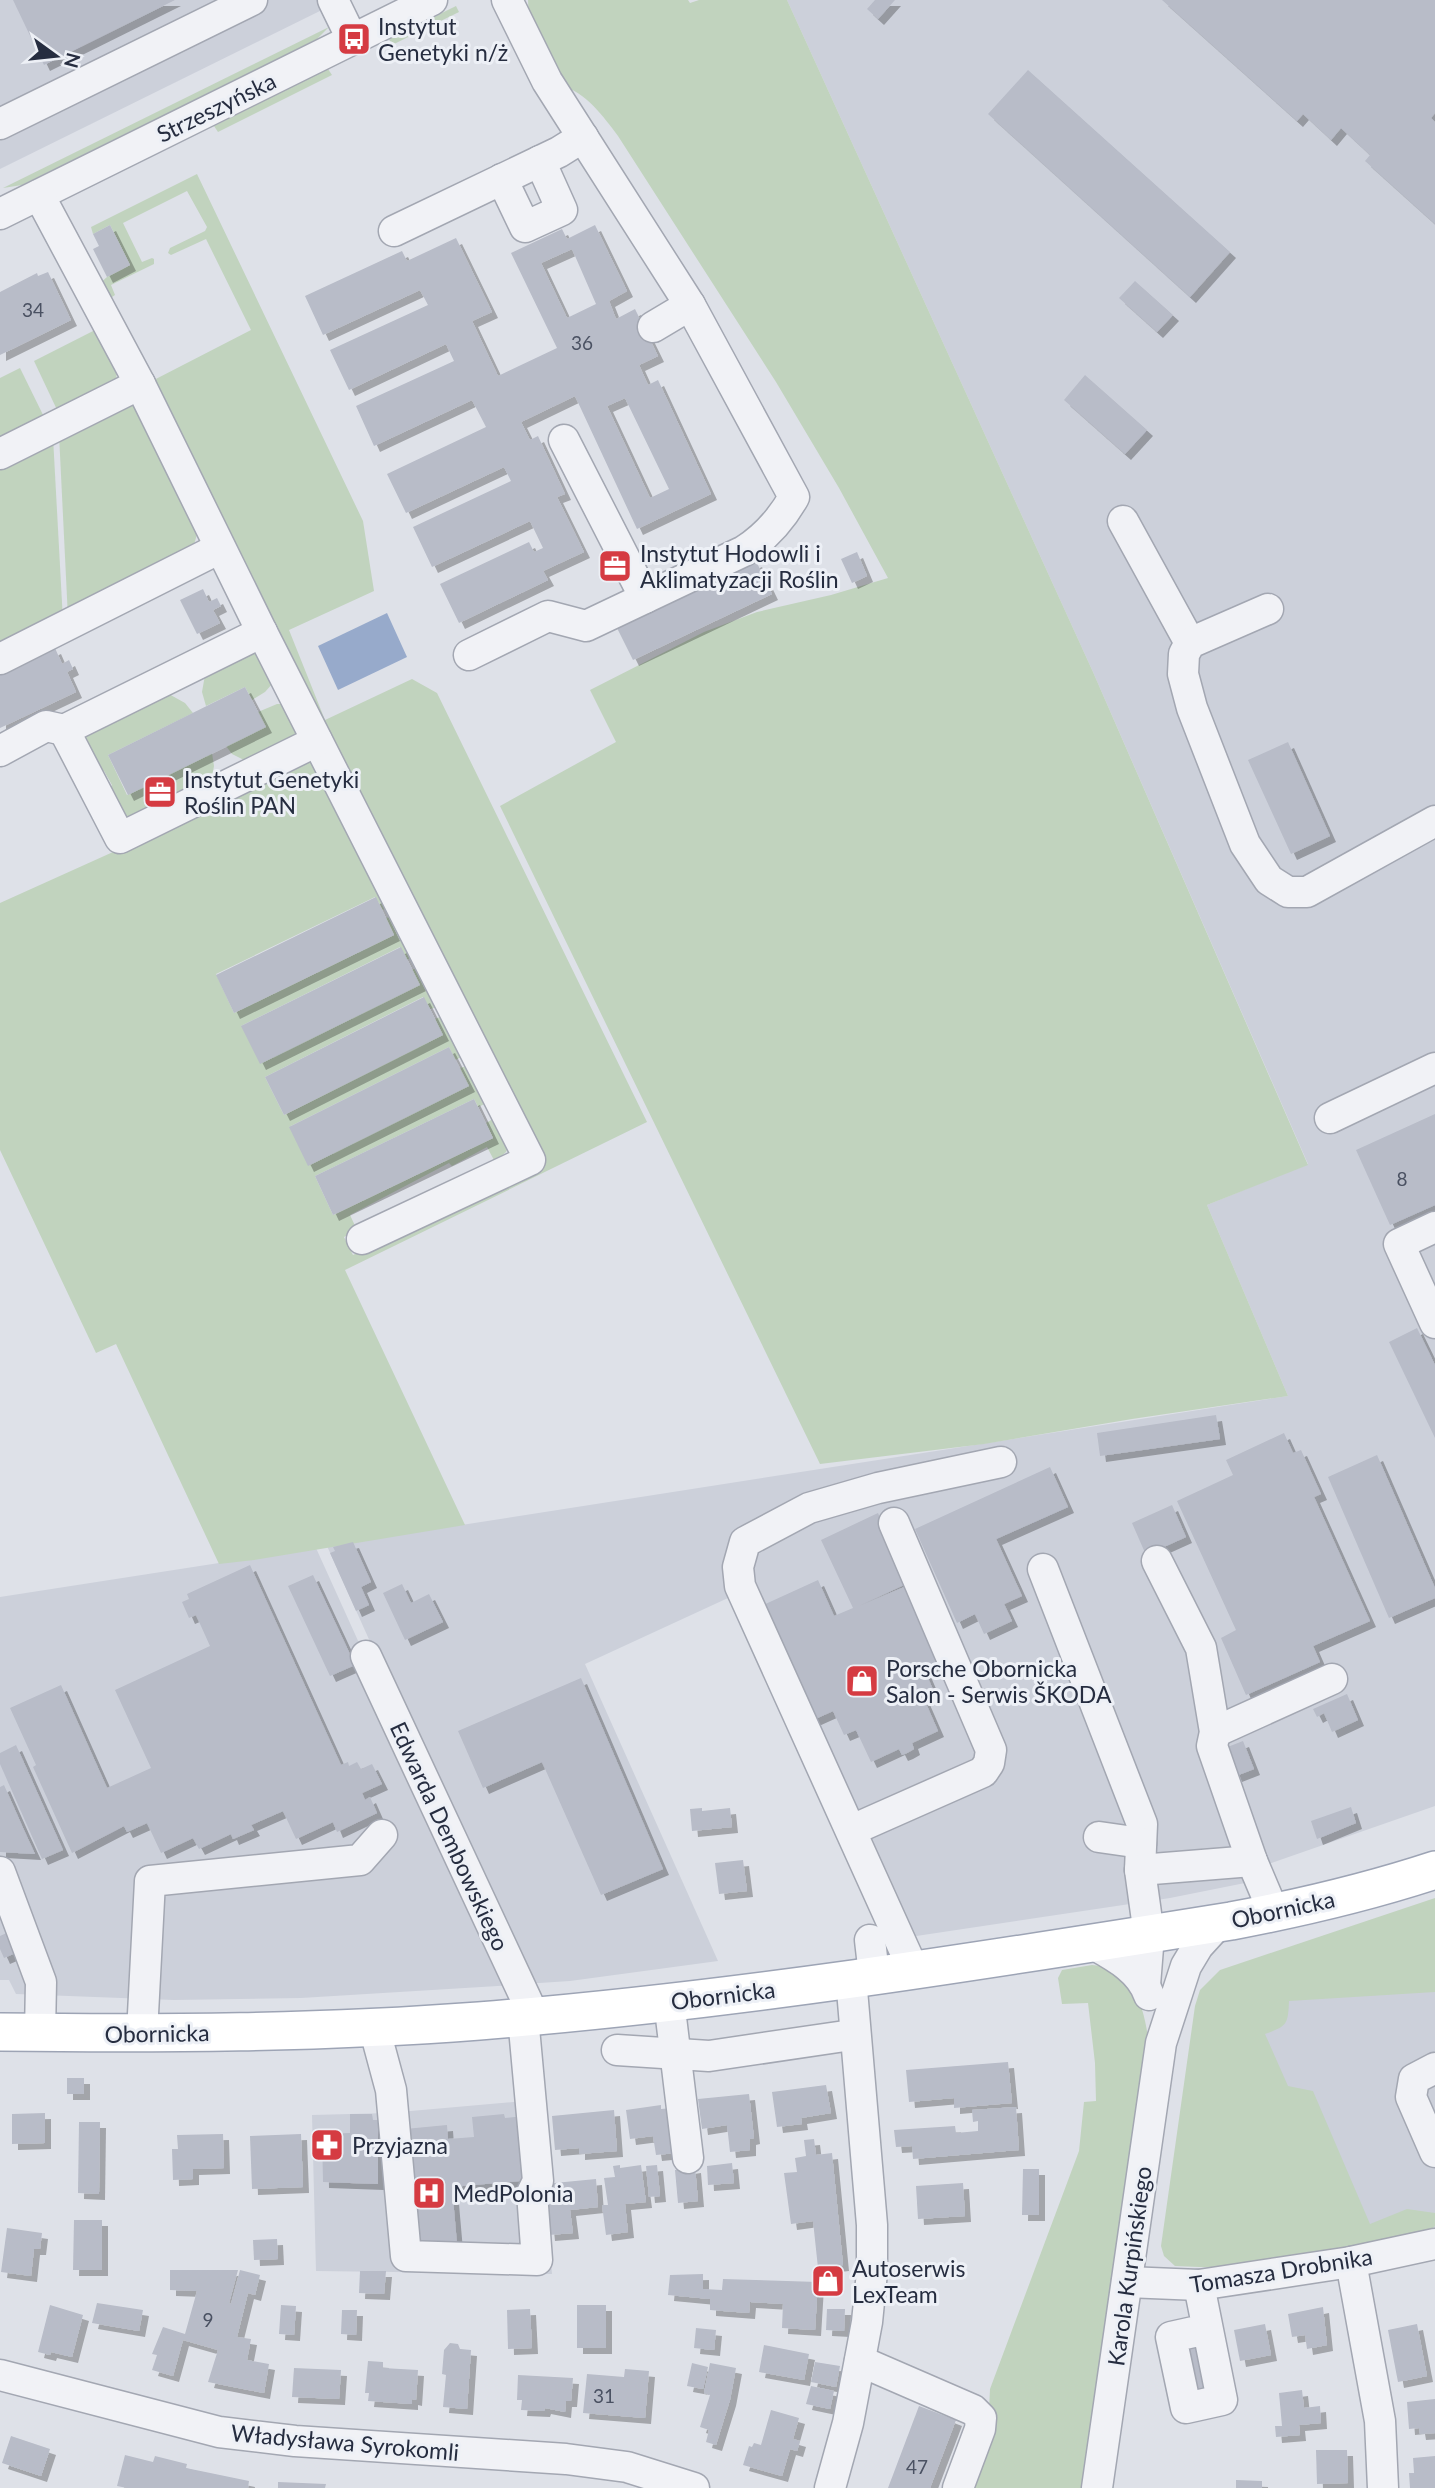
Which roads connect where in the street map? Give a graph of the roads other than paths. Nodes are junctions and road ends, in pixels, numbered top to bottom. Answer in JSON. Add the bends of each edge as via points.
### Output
{"nodes":[{"id":1,"x":252,"y":0,"type":"edge"},
{"id":2,"x":333,"y":0,"type":"edge"},
{"id":3,"x":432,"y":0,"type":"edge"},
{"id":4,"x":507,"y":0,"type":"edge"},
{"id":5,"x":352,"y":39,"type":"junction"},
{"id":6,"x":0,"y":124,"type":"edge"},
{"id":7,"x":583,"y":137,"type":"junction"},
{"id":8,"x":540,"y":161,"type":"junction"},
{"id":9,"x":502,"y":178,"type":"junction"},
{"id":10,"x":39,"y":195,"type":"junction"},
{"id":11,"x":0,"y":214,"type":"edge"},
{"id":12,"x":394,"y":231,"type":"dead end"},
{"id":13,"x":690,"y":305,"type":"junction"},
{"id":14,"x":653,"y":327,"type":"dead end"},
{"id":15,"x":140,"y":384,"type":"junction"},
{"id":16,"x":565,"y":440,"type":"dead end"},
{"id":17,"x":0,"y":454,"type":"edge"},
{"id":18,"x":1123,"y":521,"type":"dead end"},
{"id":19,"x":220,"y":548,"type":"junction"},
{"id":20,"x":645,"y":598,"type":"junction"},
{"id":21,"x":1268,"y":609,"type":"dead end"},
{"id":22,"x":262,"y":632,"type":"junction"},
{"id":23,"x":1190,"y":643,"type":"junction"},
{"id":24,"x":469,"y":656,"type":"dead end"},
{"id":25,"x":0,"y":659,"type":"edge"},
{"id":26,"x":64,"y":730,"type":"junction"},
{"id":27,"x":317,"y":741,"type":"junction"},
{"id":28,"x":0,"y":751,"type":"edge"},
{"id":29,"x":1435,"y":821,"type":"edge"},
{"id":30,"x":1435,"y":1068,"type":"edge"},
{"id":31,"x":1330,"y":1118,"type":"dead end"},
{"id":32,"x":1435,"y":1227,"type":"edge"},
{"id":33,"x":362,"y":1239,"type":"dead end"},
{"id":34,"x":1434,"y":1317,"type":"edge"},
{"id":35,"x":1001,"y":1461,"type":"dead end"},
{"id":36,"x":894,"y":1523,"type":"dead end"},
{"id":37,"x":1157,"y":1562,"type":"dead end"},
{"id":38,"x":1043,"y":1569,"type":"dead end"},
{"id":39,"x":366,"y":1656,"type":"dead end"},
{"id":40,"x":1332,"y":1679,"type":"dead end"},
{"id":41,"x":1215,"y":1732,"type":"junction"},
{"id":42,"x":852,"y":1830,"type":"junction"},
{"id":43,"x":382,"y":1835,"type":"dead end"},
{"id":44,"x":1099,"y":1837,"type":"dead end"},
{"id":45,"x":1140,"y":1856,"type":"junction"},
{"id":46,"x":1252,"y":1861,"type":"junction"},
{"id":47,"x":1435,"y":1870,"type":"edge"},
{"id":48,"x":0,"y":1872,"type":"edge"},
{"id":49,"x":1274,"y":1913,"type":"junction"},
{"id":50,"x":1219,"y":1923,"type":"junction"},
{"id":51,"x":1149,"y":1935,"type":"junction"},
{"id":52,"x":1091,"y":1943,"type":"junction"},
{"id":53,"x":865,"y":1964,"type":"junction"},
{"id":54,"x":913,"y":1969,"type":"junction"},
{"id":55,"x":1181,"y":1975,"type":"junction"},
{"id":56,"x":1146,"y":1985,"type":"junction"},
{"id":57,"x":669,"y":2001,"type":"junction"},
{"id":58,"x":528,"y":2016,"type":"junction"},
{"id":59,"x":374,"y":2027,"type":"junction"},
{"id":60,"x":0,"y":2032,"type":"edge"},
{"id":61,"x":40,"y":2033,"type":"junction"},
{"id":62,"x":142,"y":2033,"type":"junction"},
{"id":63,"x":845,"y":2036,"type":"dead end"},
{"id":64,"x":1161,"y":2043,"type":"junction"},
{"id":65,"x":617,"y":2050,"type":"dead end"},
{"id":66,"x":676,"y":2054,"type":"junction"},
{"id":67,"x":1435,"y":2068,"type":"edge"},
{"id":68,"x":1435,"y":2152,"type":"edge"},
{"id":69,"x":688,"y":2158,"type":"dead end"},
{"id":70,"x":1435,"y":2244,"type":"edge"},
{"id":71,"x":1350,"y":2262,"type":"junction"},
{"id":72,"x":1126,"y":2282,"type":"junction"},
{"id":73,"x":1199,"y":2285,"type":"junction"},
{"id":74,"x":1207,"y":2329,"type":"dead end"},
{"id":75,"x":860,"y":2361,"type":"junction"},
{"id":76,"x":0,"y":2375,"type":"edge"},
{"id":77,"x":694,"y":2488,"type":"edge"},
{"id":78,"x":830,"y":2488,"type":"edge"},
{"id":79,"x":958,"y":2488,"type":"edge"},
{"id":80,"x":1097,"y":2488,"type":"edge"},
{"id":81,"x":1383,"y":2488,"type":"edge"}],
"edges":[{"from":1,"to":6,"type":"street"},
{"from":2,"to":5,"type":"street"},
{"from":3,"to":5,"type":"street","name":"Strzeszyńska"},
{"from":4,"to":7,"type":"street","via":[[547,81]]},
{"from":5,"to":10,"type":"street","name":"Strzeszyńska"},
{"from":7,"to":8,"type":"street"},
{"from":7,"to":13,"type":"street"},
{"from":8,"to":9,"type":"street"},
{"from":8,"to":9,"type":"street","via":[[562,210],[525,227]]},
{"from":9,"to":12,"type":"street"},
{"from":10,"to":11,"type":"street","name":"Strzeszyńska"},
{"from":10,"to":15,"type":"street"},
{"from":13,"to":14,"type":"street"},
{"from":13,"to":20,"type":"street","via":[[794,497],[754,545]]},
{"from":15,"to":17,"type":"street"},
{"from":15,"to":19,"type":"street"},
{"from":16,"to":20,"type":"street"},
{"from":18,"to":23,"type":"street"},
{"from":19,"to":22,"type":"street"},
{"from":19,"to":25,"type":"street"},
{"from":20,"to":24,"type":"street","via":[[586,626],[548,616]]},
{"from":21,"to":23,"type":"street"},
{"from":22,"to":26,"type":"street"},
{"from":22,"to":27,"type":"street"},
{"from":23,"to":29,"type":"street","via":[[1183,674],[1192,708],[1245,844],[1269,880],[1288,892],[1307,891]]},
{"from":26,"to":27,"type":"street","via":[[120,838]]},
{"from":26,"to":28,"type":"street","via":[[46,726]]},
{"from":27,"to":33,"type":"street","via":[[530,1160]]},
{"from":30,"to":31,"type":"street"},
{"from":32,"to":34,"type":"street","via":[[1398,1244]]},
{"from":35,"to":42,"type":"street","via":[[808,1508],[745,1542],[738,1567],[740,1586]]},
{"from":36,"to":42,"type":"street","via":[[991,1750],[984,1772]]},
{"from":37,"to":41,"type":"street","via":[[1201,1648]]},
{"from":38,"to":45,"type":"street","name":"Karola Kurpińskiego","via":[[1142,1824]]},
{"from":39,"to":58,"type":"street","name":"Edwarda Dembowskiego"},
{"from":40,"to":41,"type":"street"},
{"from":41,"to":46,"type":"street","via":[[1212,1746]]},
{"from":42,"to":54,"type":"street"},
{"from":43,"to":62,"type":"street","via":[[360,1860],[150,1881]]},
{"from":44,"to":45,"type":"street"},
{"from":45,"to":46,"type":"street"},
{"from":45,"to":51,"type":"street","name":"Karola Kurpińskiego"},
{"from":46,"to":49,"type":"street"},
{"from":47,"to":49,"type":"main road","name":"Obornicka"},
{"from":48,"to":61,"type":"street","via":[[41,1982]]},
{"from":49,"to":50,"type":"main road","name":"Obornicka"},
{"from":50,"to":51,"type":"main road","name":"Obornicka"},
{"from":50,"to":55,"type":"street","name":"Karola Kurpińskiego"},
{"from":51,"to":52,"type":"main road","name":"Obornicka"},
{"from":51,"to":55,"type":"street"},
{"from":51,"to":56,"type":"street","name":"Karola Kurpińskiego"},
{"from":52,"to":54,"type":"main road","name":"Obornicka"},
{"from":52,"to":56,"type":"street","via":[[1130,1967]]},
{"from":53,"to":54,"type":"main road","name":"Obornicka"},
{"from":53,"to":57,"type":"main road","name":"Obornicka"},
{"from":53,"to":75,"type":"street","via":[[872,2272]]},
{"from":55,"to":64,"type":"street","name":"Karola Kurpińskiego"},
{"from":56,"to":64,"type":"street","name":"Karola Kurpińskiego"},
{"from":57,"to":58,"type":"main road","name":"Obornicka"},
{"from":57,"to":66,"type":"street"},
{"from":58,"to":59,"type":"main road","name":"Obornicka"},
{"from":58,"to":59,"type":"street","name":"Edwarda Dembowskiego","via":[[538,2181],[532,2193],[537,2260],[406,2256],[391,2090]]},
{"from":59,"to":62,"type":"main road","name":"Obornicka"},
{"from":60,"to":61,"type":"main road","name":"Obornicka"},
{"from":61,"to":62,"type":"main road","name":"Obornicka"},
{"from":63,"to":66,"type":"street","via":[[709,2056]]},
{"from":64,"to":72,"type":"street","name":"Karola Kurpińskiego"},
{"from":65,"to":66,"type":"street"},
{"from":66,"to":69,"type":"street"},
{"from":67,"to":68,"type":"street","via":[[1414,2079],[1411,2098]]},
{"from":70,"to":71,"type":"street","name":"Tomasza Drobnika"},
{"from":71,"to":73,"type":"street","name":"Tomasza Drobnika"},
{"from":71,"to":81,"type":"street","via":[[1380,2421]]},
{"from":72,"to":73,"type":"street","name":"Tomasza Drobnika"},
{"from":72,"to":80,"type":"street","name":"Karola Kurpińskiego"},
{"from":73,"to":74,"type":"street"},
{"from":75,"to":78,"type":"street"},
{"from":75,"to":79,"type":"street","via":[[973,2410],[981,2418]]},
{"from":76,"to":77,"type":"street","name":"Władysława Syrokomli","via":[[219,2432],[566,2459],[627,2467]]}]}
